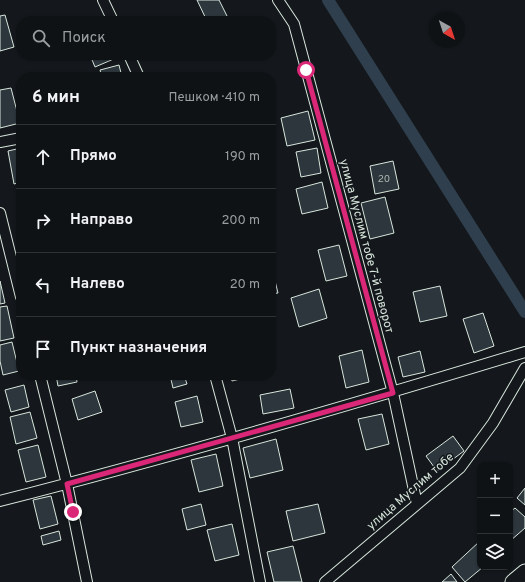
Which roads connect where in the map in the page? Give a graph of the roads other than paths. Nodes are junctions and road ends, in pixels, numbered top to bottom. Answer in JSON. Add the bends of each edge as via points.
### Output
{"nodes":[{"id":1,"x":103,"y":0,"type":"edge"},
{"id":2,"x":278,"y":0,"type":"edge"},
{"id":3,"x":111,"y":16,"type":"edge"},
{"id":4,"x":131,"y":60,"type":"edge"},
{"id":5,"x":136,"y":72,"type":"edge"},
{"id":6,"x":16,"y":139,"type":"edge"},
{"id":7,"x":0,"y":142,"type":"edge"},
{"id":8,"x":0,"y":213,"type":"edge"},
{"id":9,"x":16,"y":277,"type":"edge"},
{"id":10,"x":525,"y":352,"type":"edge"},
{"id":11,"x":525,"y":368,"type":"edge"},
{"id":12,"x":41,"y":380,"type":"edge"},
{"id":13,"x":216,"y":380,"type":"edge"},
{"id":14,"x":393,"y":393,"type":"junction"},
{"id":15,"x":232,"y":438,"type":"junction"},
{"id":16,"x":67,"y":484,"type":"junction"},
{"id":17,"x":0,"y":501,"type":"edge"},
{"id":18,"x":417,"y":504,"type":"junction"},
{"id":19,"x":525,"y":572,"type":"edge"},
{"id":20,"x":87,"y":582,"type":"edge"},
{"id":21,"x":260,"y":582,"type":"edge"},
{"id":22,"x":326,"y":582,"type":"edge"},
{"id":23,"x":513,"y":582,"type":"edge"}],
"edges":[{"from":1,"to":3,"type":"street"},
{"from":2,"to":14,"type":"street","name":"улица Муслим тобе 7-й поворот","via":[[294,24]]},
{"from":4,"to":5,"type":"street"},
{"from":6,"to":7,"type":"street"},
{"from":8,"to":9,"type":"street"},
{"from":10,"to":14,"type":"street"},
{"from":11,"to":18,"type":"street","name":"улица Муслим тобе","via":[[493,423],[460,468]]},
{"from":12,"to":16,"type":"street"},
{"from":13,"to":15,"type":"street"},
{"from":14,"to":15,"type":"street"},
{"from":14,"to":18,"type":"street","name":"улица Муслим тобе 7-й поворот"},
{"from":15,"to":16,"type":"street"},
{"from":15,"to":21,"type":"street"},
{"from":16,"to":17,"type":"street"},
{"from":16,"to":20,"type":"street"},
{"from":18,"to":22,"type":"street","name":"улица Муслим тобе"},
{"from":19,"to":23,"type":"street"}]}
